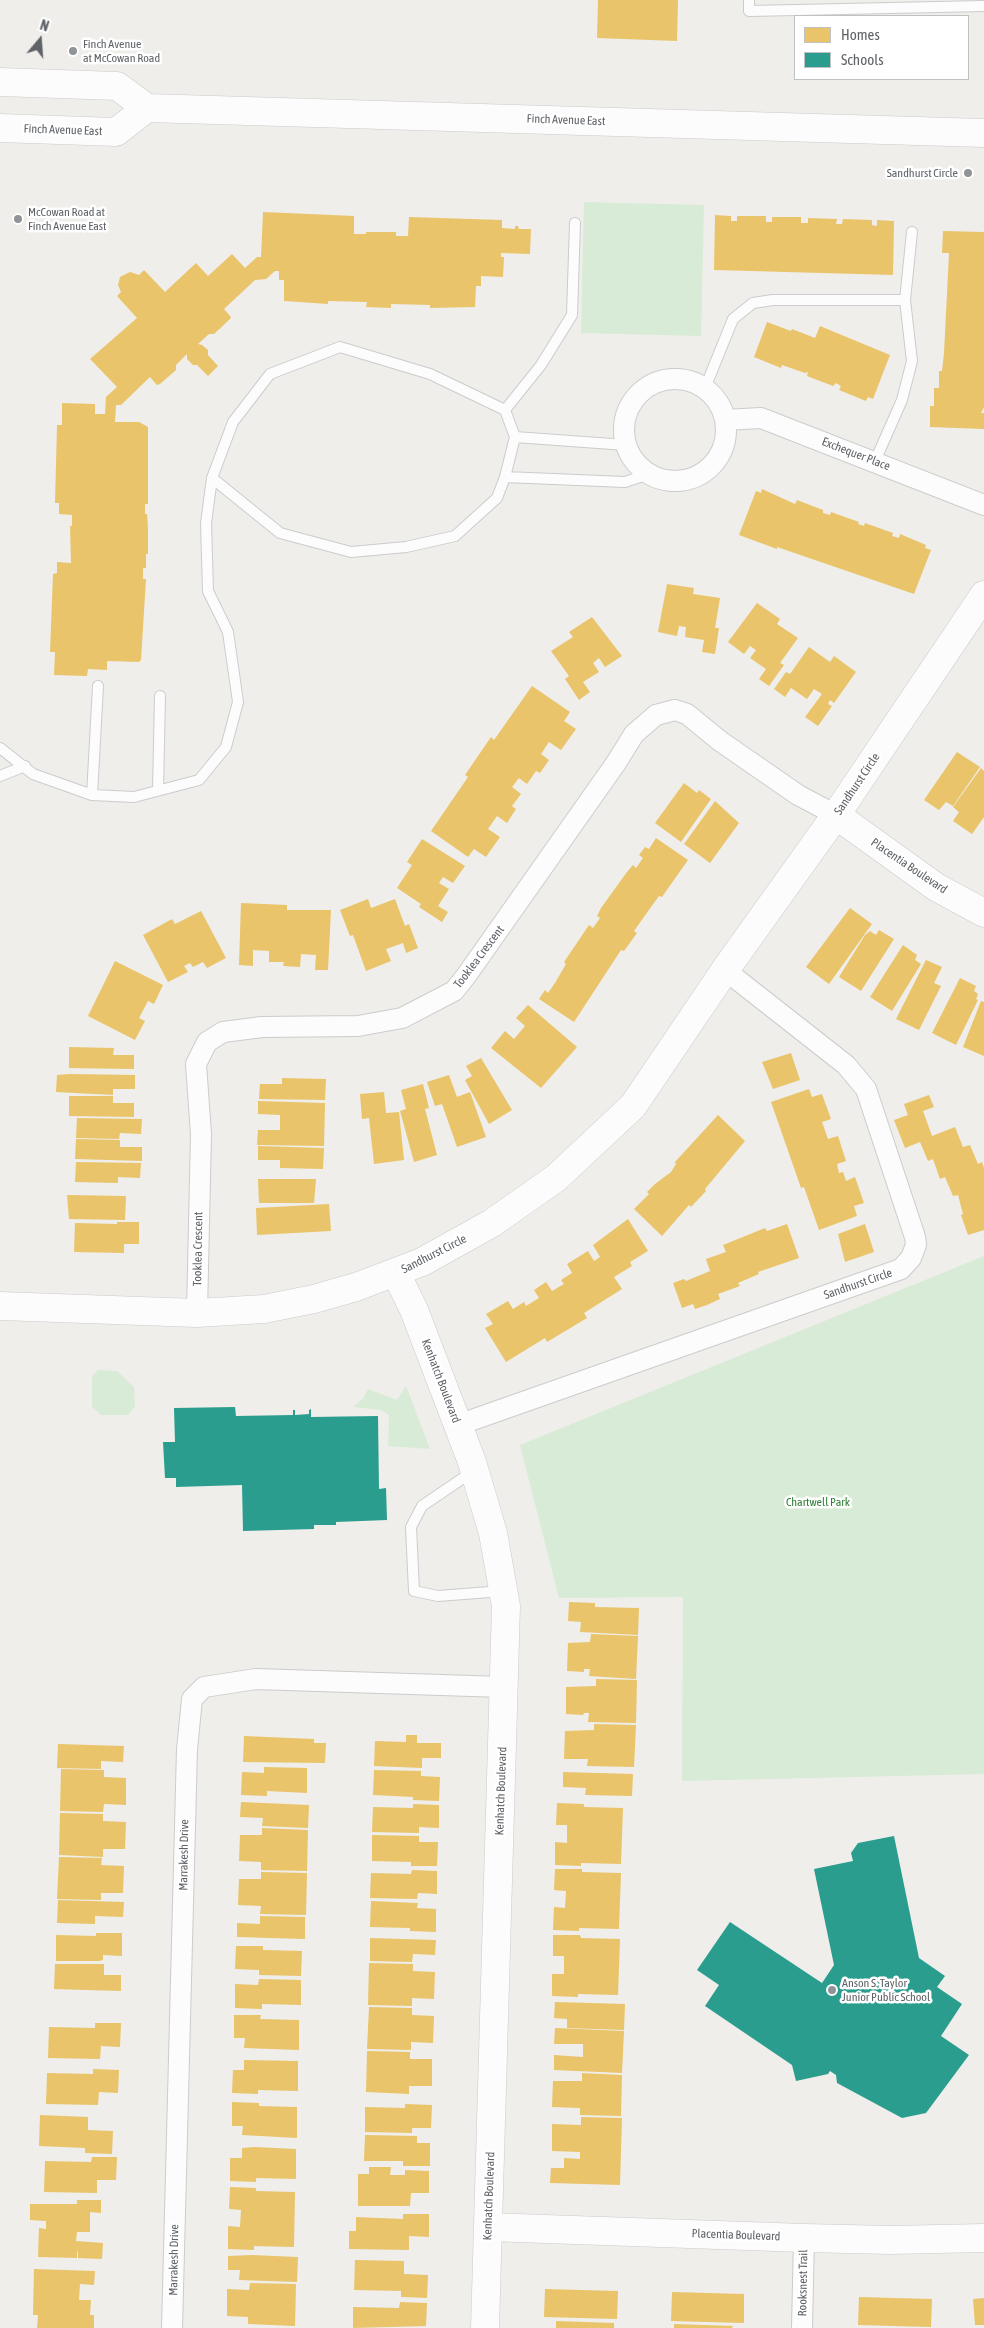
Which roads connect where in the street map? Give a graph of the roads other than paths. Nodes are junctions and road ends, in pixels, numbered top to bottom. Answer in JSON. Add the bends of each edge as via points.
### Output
{"nodes":[{"id":1,"x":749,"y":0,"type":"edge"},
{"id":2,"x":984,"y":6,"type":"edge"},
{"id":3,"x":0,"y":82,"type":"edge"},
{"id":4,"x":147,"y":108,"type":"junction"},
{"id":5,"x":0,"y":128,"type":"edge"},
{"id":6,"x":984,"y":133,"type":"edge"},
{"id":7,"x":575,"y":223,"type":"dead end"},
{"id":8,"x":912,"y":232,"type":"dead end"},
{"id":9,"x":905,"y":300,"type":"junction"},
{"id":10,"x":705,"y":388,"type":"junction"},
{"id":11,"x":505,"y":410,"type":"junction"},
{"id":12,"x":725,"y":420,"type":"junction"},
{"id":13,"x":515,"y":437,"type":"junction"},
{"id":14,"x":626,"y":445,"type":"junction"},
{"id":15,"x":874,"y":461,"type":"junction"},
{"id":16,"x":649,"y":474,"type":"junction"},
{"id":17,"x":505,"y":477,"type":"junction"},
{"id":18,"x":212,"y":478,"type":"junction"},
{"id":19,"x":984,"y":505,"type":"edge"},
{"id":20,"x":984,"y":595,"type":"edge"},
{"id":21,"x":98,"y":686,"type":"dead end"},
{"id":22,"x":160,"y":696,"type":"dead end"},
{"id":23,"x":0,"y":748,"type":"edge"},
{"id":24,"x":26,"y":766,"type":"junction"},
{"id":25,"x":0,"y":776,"type":"edge"},
{"id":26,"x":158,"y":790,"type":"junction"},
{"id":27,"x":92,"y":795,"type":"junction"},
{"id":28,"x":836,"y":815,"type":"junction"},
{"id":29,"x":984,"y":913,"type":"edge"},
{"id":30,"x":725,"y":970,"type":"junction"},
{"id":31,"x":396,"y":1273,"type":"junction"},
{"id":32,"x":0,"y":1306,"type":"edge"},
{"id":33,"x":197,"y":1313,"type":"junction"},
{"id":34,"x":458,"y":1424,"type":"junction"},
{"id":35,"x":475,"y":1470,"type":"junction"},
{"id":36,"x":504,"y":1591,"type":"junction"},
{"id":37,"x":503,"y":1687,"type":"junction"},
{"id":38,"x":488,"y":2227,"type":"junction"},
{"id":39,"x":804,"y":2238,"type":"junction"},
{"id":40,"x":984,"y":2238,"type":"edge"},
{"id":41,"x":172,"y":2328,"type":"edge"},
{"id":42,"x":485,"y":2328,"type":"edge"},
{"id":43,"x":802,"y":2328,"type":"edge"}],
"edges":[{"from":1,"to":2,"type":"lane","via":[[749,11]]},
{"from":3,"to":4,"type":"street","via":[[117,86]]},
{"from":4,"to":5,"type":"street","name":"Finch Avenue East","via":[[116,132]]},
{"from":4,"to":6,"type":"street","name":"Finch Avenue East"},
{"from":7,"to":11,"type":"lane","via":[[572,315],[541,365]]},
{"from":8,"to":9,"type":"lane"},
{"from":9,"to":10,"type":"lane","via":[[773,300],[753,303],[733,319]]},
{"from":9,"to":15,"type":"lane","via":[[912,361],[902,400]]},
{"from":10,"to":12,"type":"street","via":[[720,406]]},
{"from":10,"to":14,"type":"street","via":[[682,380],[664,380],[648,386],[627,412]]},
{"from":11,"to":13,"type":"lane"},
{"from":11,"to":18,"type":"lane","via":[[430,374],[340,347],[270,374],[233,422]]},
{"from":12,"to":15,"type":"street","name":"Exchequer Place","via":[[761,418]]},
{"from":12,"to":16,"type":"street","via":[[726,437],[721,453],[698,476],[682,481],[665,480]]},
{"from":13,"to":14,"type":"lane"},
{"from":13,"to":17,"type":"lane"},
{"from":14,"to":16,"type":"street","via":[[639,467]]},
{"from":15,"to":19,"type":"street","name":"Exchequer Place"},
{"from":16,"to":17,"type":"lane","via":[[625,482]]},
{"from":17,"to":18,"type":"lane","via":[[497,498],[455,536],[406,547],[351,552],[280,533]]},
{"from":18,"to":26,"type":"lane","via":[[206,522],[208,590],[228,632],[238,702],[226,747],[199,780]]},
{"from":20,"to":28,"type":"street","name":"Sandhurst Circle"},
{"from":21,"to":27,"type":"lane"},
{"from":22,"to":26,"type":"lane"},
{"from":23,"to":24,"type":"lane"},
{"from":24,"to":25,"type":"lane"},
{"from":24,"to":27,"type":"lane","via":[[32,774]]},
{"from":26,"to":27,"type":"lane","via":[[134,797]]},
{"from":28,"to":29,"type":"street","name":"Placentia Boulevard","via":[[936,886]]},
{"from":28,"to":30,"type":"street","name":"Sandhurst Circle"},
{"from":28,"to":33,"type":"street","name":"Tooklea Crescent","via":[[798,795],[687,714],[676,710],[656,715],[634,734],[454,991],[402,1018],[388,1021],[358,1026],[262,1027],[223,1032],[207,1042],[196,1064],[200,1134]]},
{"from":30,"to":31,"type":"street","name":"Sandhurst Circle","via":[[633,1106],[556,1178],[492,1223]]},
{"from":30,"to":34,"type":"street","name":"Sandhurst Circle","via":[[846,1065],[866,1088],[915,1237],[911,1258],[901,1269]]},
{"from":31,"to":33,"type":"street","name":"Sandhurst Circle","via":[[314,1299],[264,1309]]},
{"from":31,"to":34,"type":"street","name":"Kenhatch Boulevard","via":[[414,1310]]},
{"from":32,"to":33,"type":"street","name":"Sandhurst Circle"},
{"from":34,"to":35,"type":"street","name":"Kenhatch Boulevard"},
{"from":35,"to":36,"type":"street","name":"Kenhatch Boulevard","via":[[493,1533]]},
{"from":35,"to":36,"type":"lane","via":[[422,1506],[411,1527],[414,1591],[438,1596]]},
{"from":36,"to":37,"type":"street","name":"Kenhatch Boulevard"},
{"from":37,"to":38,"type":"street","name":"Kenhatch Boulevard"},
{"from":37,"to":41,"type":"street","name":"Marrakesh Drive","via":[[256,1679],[204,1687],[192,1699],[187,1749]]},
{"from":38,"to":39,"type":"street","name":"Placentia Boulevard"},
{"from":38,"to":42,"type":"street","name":"Kenhatch Boulevard"},
{"from":39,"to":40,"type":"street","name":"Placentia Boulevard"},
{"from":39,"to":43,"type":"street","name":"Rooksnest Trail"}]}
